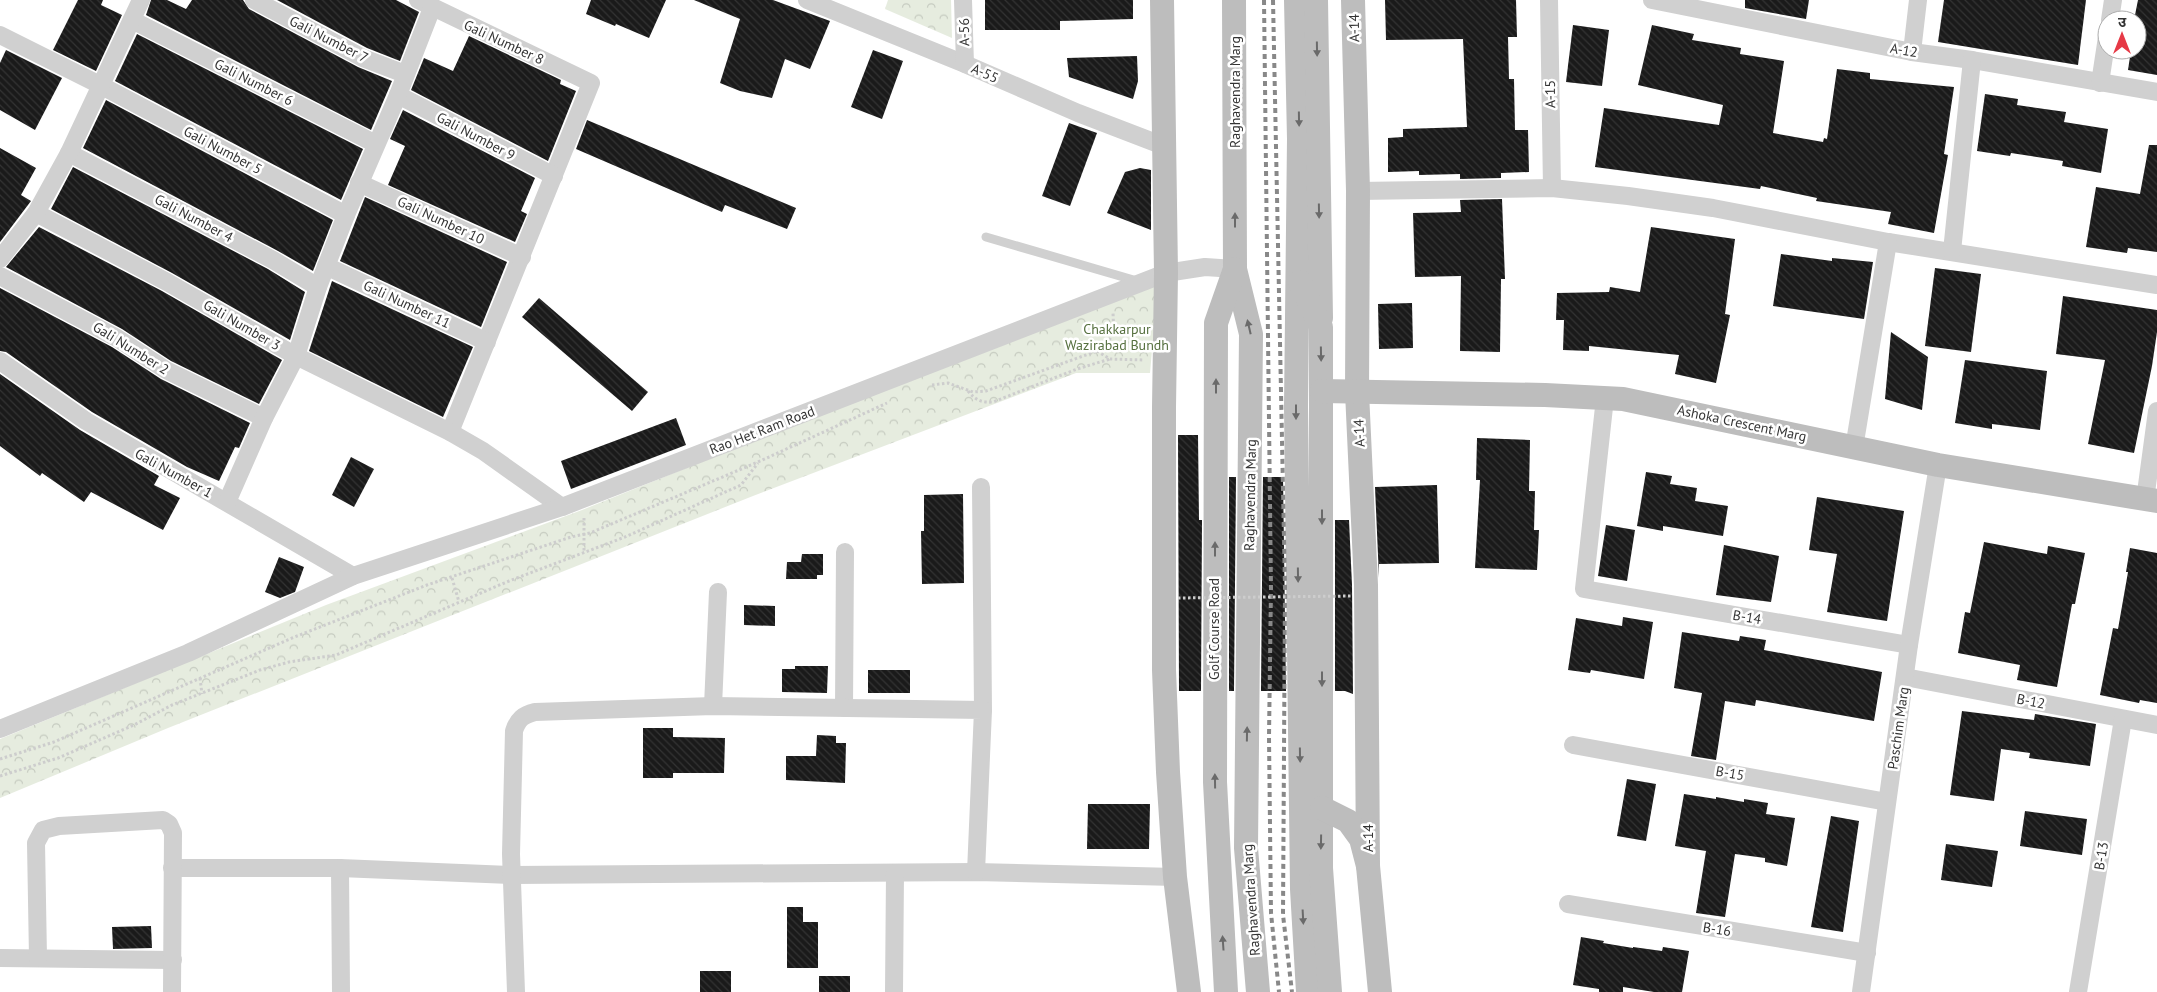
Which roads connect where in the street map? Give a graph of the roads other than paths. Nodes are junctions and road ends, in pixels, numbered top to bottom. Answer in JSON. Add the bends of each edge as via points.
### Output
{"nodes":[{"id":1,"x":141,"y":0,"type":"edge"},
{"id":2,"x":254,"y":0,"type":"edge"},
{"id":3,"x":807,"y":0,"type":"edge"},
{"id":4,"x":963,"y":0,"type":"edge"},
{"id":5,"x":1162,"y":0,"type":"edge"},
{"id":6,"x":1234,"y":0,"type":"edge"},
{"id":7,"x":1296,"y":0,"type":"edge"},
{"id":8,"x":1316,"y":0,"type":"edge"},
{"id":9,"x":1353,"y":0,"type":"edge"},
{"id":10,"x":1549,"y":0,"type":"edge"},
{"id":11,"x":1652,"y":0,"type":"edge"},
{"id":12,"x":1918,"y":0,"type":"edge"},
{"id":13,"x":425,"y":4,"type":"edge"},
{"id":14,"x":1717,"y":6,"type":"edge"},
{"id":15,"x":132,"y":20,"type":"junction"},
{"id":16,"x":0,"y":35,"type":"edge"},
{"id":17,"x":1912,"y":52,"type":"junction"},
{"id":18,"x":1972,"y":60,"type":"junction"},
{"id":19,"x":2104,"y":60,"type":"edge"},
{"id":20,"x":965,"y":64,"type":"junction"},
{"id":21,"x":405,"y":74,"type":"junction"},
{"id":22,"x":2100,"y":83,"type":"junction"},
{"id":23,"x":100,"y":85,"type":"junction"},
{"id":24,"x":2157,"y":92,"type":"edge"},
{"id":25,"x":398,"y":94,"type":"junction"},
{"id":26,"x":376,"y":144,"type":"junction"},
{"id":27,"x":1164,"y":146,"type":"junction"},
{"id":28,"x":69,"y":153,"type":"junction"},
{"id":29,"x":554,"y":176,"type":"junction"},
{"id":30,"x":360,"y":183,"type":"junction"},
{"id":31,"x":1552,"y":188,"type":"junction"},
{"id":32,"x":1358,"y":191,"type":"junction"},
{"id":33,"x":36,"y":213,"type":"junction"},
{"id":34,"x":346,"y":215,"type":"junction"},
{"id":35,"x":986,"y":237,"type":"dead end"},
{"id":36,"x":1888,"y":242,"type":"junction"},
{"id":37,"x":1952,"y":251,"type":"junction"},
{"id":38,"x":522,"y":257,"type":"junction"},
{"id":39,"x":0,"y":259,"type":"edge"},
{"id":40,"x":326,"y":266,"type":"junction"},
{"id":41,"x":1235,"y":269,"type":"junction"},
{"id":42,"x":1166,"y":273,"type":"junction"},
{"id":43,"x":0,"y":276,"type":"edge"},
{"id":44,"x":1297,"y":276,"type":"junction"},
{"id":45,"x":1142,"y":283,"type":"junction"},
{"id":46,"x":2157,"y":285,"type":"edge"},
{"id":47,"x":318,"y":286,"type":"junction"},
{"id":48,"x":1321,"y":327,"type":"junction"},
{"id":49,"x":487,"y":342,"type":"junction"},
{"id":50,"x":296,"y":356,"type":"junction"},
{"id":51,"x":0,"y":361,"type":"edge"},
{"id":52,"x":1322,"y":391,"type":"junction"},
{"id":53,"x":1357,"y":392,"type":"junction"},
{"id":54,"x":1605,"y":398,"type":"junction"},
{"id":55,"x":2157,"y":411,"type":"edge"},
{"id":56,"x":264,"y":418,"type":"junction"},
{"id":57,"x":450,"y":432,"type":"junction"},
{"id":58,"x":1854,"y":448,"type":"junction"},
{"id":59,"x":1938,"y":465,"type":"junction"},
{"id":60,"x":982,"y":487,"type":"dead end"},
{"id":61,"x":2151,"y":500,"type":"edge"},
{"id":62,"x":227,"y":502,"type":"junction"},
{"id":63,"x":562,"y":507,"type":"junction"},
{"id":64,"x":845,"y":552,"type":"dead end"},
{"id":65,"x":354,"y":576,"type":"junction"},
{"id":66,"x":718,"y":592,"type":"dead end"},
{"id":67,"x":1909,"y":645,"type":"junction"},
{"id":68,"x":1905,"y":677,"type":"junction"},
{"id":69,"x":712,"y":706,"type":"junction"},
{"id":70,"x":844,"y":708,"type":"junction"},
{"id":71,"x":983,"y":710,"type":"junction"},
{"id":72,"x":2123,"y":719,"type":"junction"},
{"id":73,"x":2157,"y":725,"type":"edge"},
{"id":74,"x":0,"y":730,"type":"edge"},
{"id":75,"x":1573,"y":745,"type":"dead end"},
{"id":76,"x":1888,"y":802,"type":"junction"},
{"id":77,"x":1322,"y":808,"type":"junction"},
{"id":78,"x":1368,"y":866,"type":"junction"},
{"id":79,"x":172,"y":868,"type":"junction"},
{"id":80,"x":340,"y":868,"type":"junction"},
{"id":81,"x":976,"y":872,"type":"junction"},
{"id":82,"x":895,"y":873,"type":"junction"},
{"id":83,"x":512,"y":875,"type":"junction"},
{"id":84,"x":1175,"y":878,"type":"junction"},
{"id":85,"x":1568,"y":904,"type":"dead end"},
{"id":86,"x":1867,"y":953,"type":"junction"},
{"id":87,"x":0,"y":958,"type":"edge"},
{"id":88,"x":38,"y":958,"type":"junction"},
{"id":89,"x":173,"y":960,"type":"junction"},
{"id":90,"x":172,"y":992,"type":"edge"},
{"id":91,"x":341,"y":992,"type":"edge"},
{"id":92,"x":516,"y":992,"type":"edge"},
{"id":93,"x":894,"y":992,"type":"edge"},
{"id":94,"x":1190,"y":992,"type":"edge"},
{"id":95,"x":1226,"y":992,"type":"edge"},
{"id":96,"x":1258,"y":992,"type":"edge"},
{"id":97,"x":1308,"y":992,"type":"edge"},
{"id":98,"x":1330,"y":992,"type":"edge"},
{"id":99,"x":1380,"y":992,"type":"edge"},
{"id":100,"x":1861,"y":992,"type":"edge"},
{"id":101,"x":2078,"y":992,"type":"edge"}],
"edges":[{"from":1,"to":15,"type":"street"},
{"from":2,"to":21,"type":"street","name":"Gali Number 7","via":[[364,58]]},
{"from":3,"to":20,"type":"street","name":"A-55"},
{"from":4,"to":20,"type":"street","name":"A-56"},
{"from":5,"to":27,"type":"street"},
{"from":41,"to":6,"type":"street","name":"Raghavendra Marg","one_way":true},
{"from":7,"to":44,"type":"street","one_way":true},
{"from":8,"to":48,"type":"street","one_way":true},
{"from":9,"to":32,"type":"street","name":"A-14"},
{"from":10,"to":31,"type":"street","name":"A-15"},
{"from":11,"to":14,"type":"street","name":"A-12"},
{"from":12,"to":17,"type":"street"},
{"from":13,"to":21,"type":"street"},
{"from":13,"to":29,"type":"street","name":"Gali Number 8","via":[[591,83]]},
{"from":14,"to":17,"type":"street","name":"A-12"},
{"from":15,"to":23,"type":"street"},
{"from":15,"to":26,"type":"street","name":"Gali Number 6"},
{"from":16,"to":23,"type":"street","name":"Gali Number 5"},
{"from":17,"to":18,"type":"street","name":"A-12"},
{"from":18,"to":22,"type":"street","name":"A-12"},
{"from":18,"to":37,"type":"street"},
{"from":19,"to":22,"type":"street"},
{"from":20,"to":27,"type":"street","name":"A-55"},
{"from":21,"to":25,"type":"street"},
{"from":22,"to":24,"type":"street","name":"A-12"},
{"from":23,"to":28,"type":"street"},
{"from":23,"to":34,"type":"street","name":"Gali Number 5"},
{"from":25,"to":26,"type":"street"},
{"from":25,"to":29,"type":"street","name":"Gali Number 9"},
{"from":26,"to":30,"type":"street"},
{"from":27,"to":42,"type":"street"},
{"from":28,"to":33,"type":"street"},
{"from":28,"to":47,"type":"street","name":"Gali Number 4"},
{"from":29,"to":38,"type":"street"},
{"from":30,"to":34,"type":"street"},
{"from":30,"to":38,"type":"street","name":"Gali Number 10"},
{"from":31,"to":32,"type":"street"},
{"from":31,"to":36,"type":"street","via":[[1714,208]]},
{"from":32,"to":53,"type":"street","name":"A-14"},
{"from":33,"to":39,"type":"street"},
{"from":33,"to":50,"type":"street","name":"Gali Number 3","via":[[167,282]]},
{"from":34,"to":40,"type":"street"},
{"from":35,"to":45,"type":"lane"},
{"from":36,"to":37,"type":"street"},
{"from":36,"to":58,"type":"street"},
{"from":37,"to":46,"type":"street"},
{"from":38,"to":49,"type":"street"},
{"from":40,"to":47,"type":"street"},
{"from":40,"to":49,"type":"street","name":"Gali Number 11"},
{"from":41,"to":42,"type":"street","name":"Rao Het Ram Road","via":[[1205,267]]},
{"from":95,"to":41,"type":"street","name":"Golf Course Road","one_way":true,"via":[[1214,743],[1216,323]]},
{"from":96,"to":41,"type":"street","name":"Raghavendra Marg","one_way":true,"via":[[1246,848],[1251,334]]},
{"from":42,"to":45,"type":"street","name":"Rao Het Ram Road"},
{"from":42,"to":84,"type":"street","via":[[1164,670]]},
{"from":43,"to":56,"type":"street","name":"Gali Number 2","via":[[116,338],[166,370]]},
{"from":44,"to":48,"type":"street"},
{"from":44,"to":97,"type":"street","one_way":true,"via":[[1302,889]]},
{"from":45,"to":63,"type":"street","name":"Rao Het Ram Road"},
{"from":47,"to":50,"type":"street"},
{"from":48,"to":52,"type":"street","one_way":true},
{"from":49,"to":57,"type":"street"},
{"from":50,"to":56,"type":"street"},
{"from":50,"to":57,"type":"street","name":"Gali Number 3"},
{"from":51,"to":62,"type":"street","name":"Gali Number 1","via":[[86,422]]},
{"from":52,"to":53,"type":"street","name":"Ashoka Crescent Marg"},
{"from":52,"to":77,"type":"street","one_way":true},
{"from":53,"to":54,"type":"street","name":"Ashoka Crescent Marg"},
{"from":53,"to":78,"type":"street","name":"A-14","via":[[1366,585]]},
{"from":54,"to":58,"type":"street","name":"Ashoka Crescent Marg","via":[[1696,413]]},
{"from":54,"to":67,"type":"street","name":"B-14","via":[[1584,589]]},
{"from":55,"to":61,"type":"street"},
{"from":56,"to":62,"type":"street"},
{"from":57,"to":63,"type":"street","name":"Gali Number 3","via":[[483,451]]},
{"from":58,"to":59,"type":"street","name":"Ashoka Crescent Marg"},
{"from":59,"to":61,"type":"street","name":"Ashoka Crescent Marg"},
{"from":59,"to":67,"type":"street","name":"Paschim Marg"},
{"from":60,"to":71,"type":"street"},
{"from":62,"to":65,"type":"street","name":"Gali Number 1"},
{"from":63,"to":65,"type":"street","name":"Rao Het Ram Road"},
{"from":64,"to":70,"type":"street"},
{"from":65,"to":74,"type":"street","name":"Rao Het Ram Road","via":[[188,652]]},
{"from":66,"to":69,"type":"street"},
{"from":67,"to":68,"type":"street","name":"Paschim Marg"},
{"from":68,"to":72,"type":"street","name":"B-12"},
{"from":68,"to":76,"type":"street","name":"Paschim Marg"},
{"from":69,"to":70,"type":"street"},
{"from":69,"to":83,"type":"street","via":[[595,709],[524,715],[514,731]]},
{"from":70,"to":71,"type":"street"},
{"from":71,"to":81,"type":"street"},
{"from":72,"to":73,"type":"street","name":"B-12"},
{"from":72,"to":101,"type":"street","name":"B-13"},
{"from":75,"to":76,"type":"street","name":"B-15"},
{"from":76,"to":86,"type":"street","name":"Paschim Marg"},
{"from":77,"to":78,"type":"street","via":[[1348,821],[1361,839]]},
{"from":77,"to":98,"type":"street","one_way":true,"via":[[1321,868]]},
{"from":78,"to":99,"type":"street"},
{"from":79,"to":80,"type":"street"},
{"from":79,"to":88,"type":"street","via":[[173,833],[163,820],[59,826],[43,830],[36,843]]},
{"from":79,"to":89,"type":"street"},
{"from":80,"to":83,"type":"street"},
{"from":80,"to":91,"type":"street"},
{"from":81,"to":82,"type":"street"},
{"from":81,"to":84,"type":"street"},
{"from":82,"to":83,"type":"street"},
{"from":82,"to":93,"type":"street"},
{"from":83,"to":92,"type":"street"},
{"from":84,"to":94,"type":"street"},
{"from":85,"to":86,"type":"street","name":"B-16"},
{"from":86,"to":100,"type":"street","name":"Paschim Marg"},
{"from":87,"to":88,"type":"street"},
{"from":88,"to":89,"type":"street"},
{"from":89,"to":90,"type":"street"}]}
